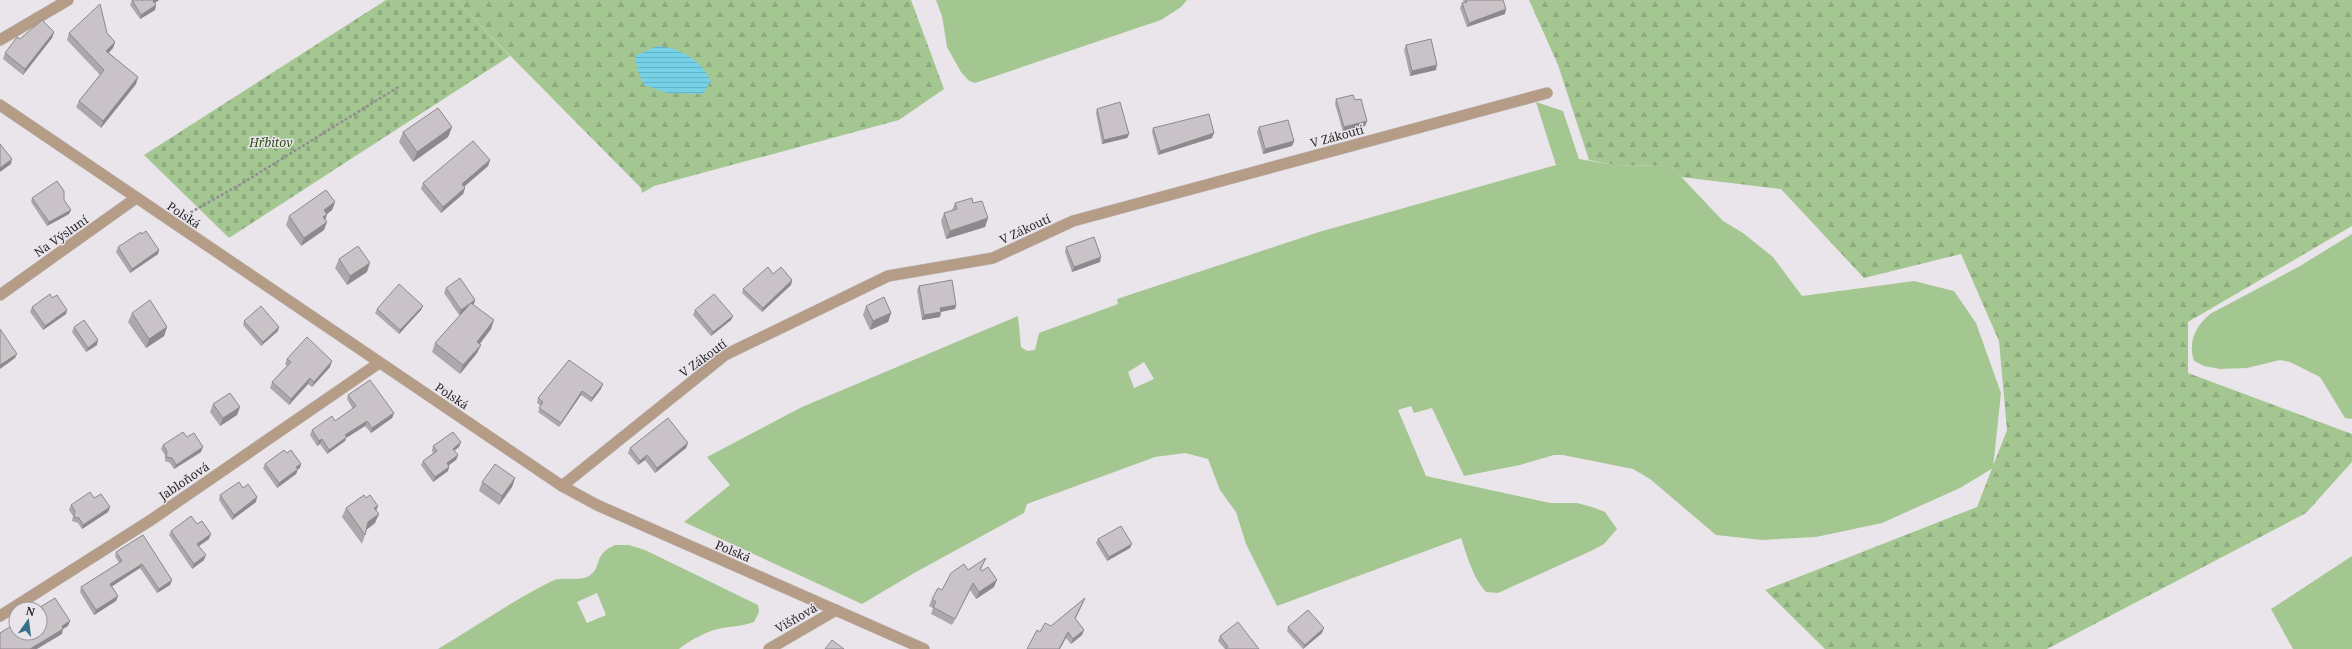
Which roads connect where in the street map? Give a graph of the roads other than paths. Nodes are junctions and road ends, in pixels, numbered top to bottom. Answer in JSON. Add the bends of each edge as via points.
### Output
{"nodes":[{"id":1,"x":68,"y":0,"type":"edge"},
{"id":2,"x":0,"y":40,"type":"edge"},
{"id":3,"x":1547,"y":93,"type":"dead end"},
{"id":4,"x":0,"y":105,"type":"edge"},
{"id":5,"x":136,"y":198,"type":"junction"},
{"id":6,"x":0,"y":295,"type":"edge"},
{"id":7,"x":379,"y":363,"type":"junction"},
{"id":8,"x":562,"y":486,"type":"junction"},
{"id":9,"x":836,"y":610,"type":"junction"},
{"id":10,"x":0,"y":616,"type":"edge"},
{"id":11,"x":769,"y":649,"type":"edge"},
{"id":12,"x":924,"y":649,"type":"edge"}],
"edges":[{"from":1,"to":2,"type":"street"},
{"from":3,"to":8,"type":"street","name":"V Zákoutí","via":[[1073,221],[993,258],[888,276],[725,355]]},
{"from":4,"to":5,"type":"street","name":"Polská"},
{"from":5,"to":6,"type":"street","name":"Na Výsluní"},
{"from":5,"to":7,"type":"street","name":"Polská"},
{"from":7,"to":8,"type":"street","name":"Polská"},
{"from":7,"to":10,"type":"street","name":"Jabloňová","via":[[151,520]]},
{"from":8,"to":9,"type":"street","name":"Polská","via":[[597,505]]},
{"from":9,"to":11,"type":"street","name":"Višňová"},
{"from":9,"to":12,"type":"street","name":"Polská"}]}
